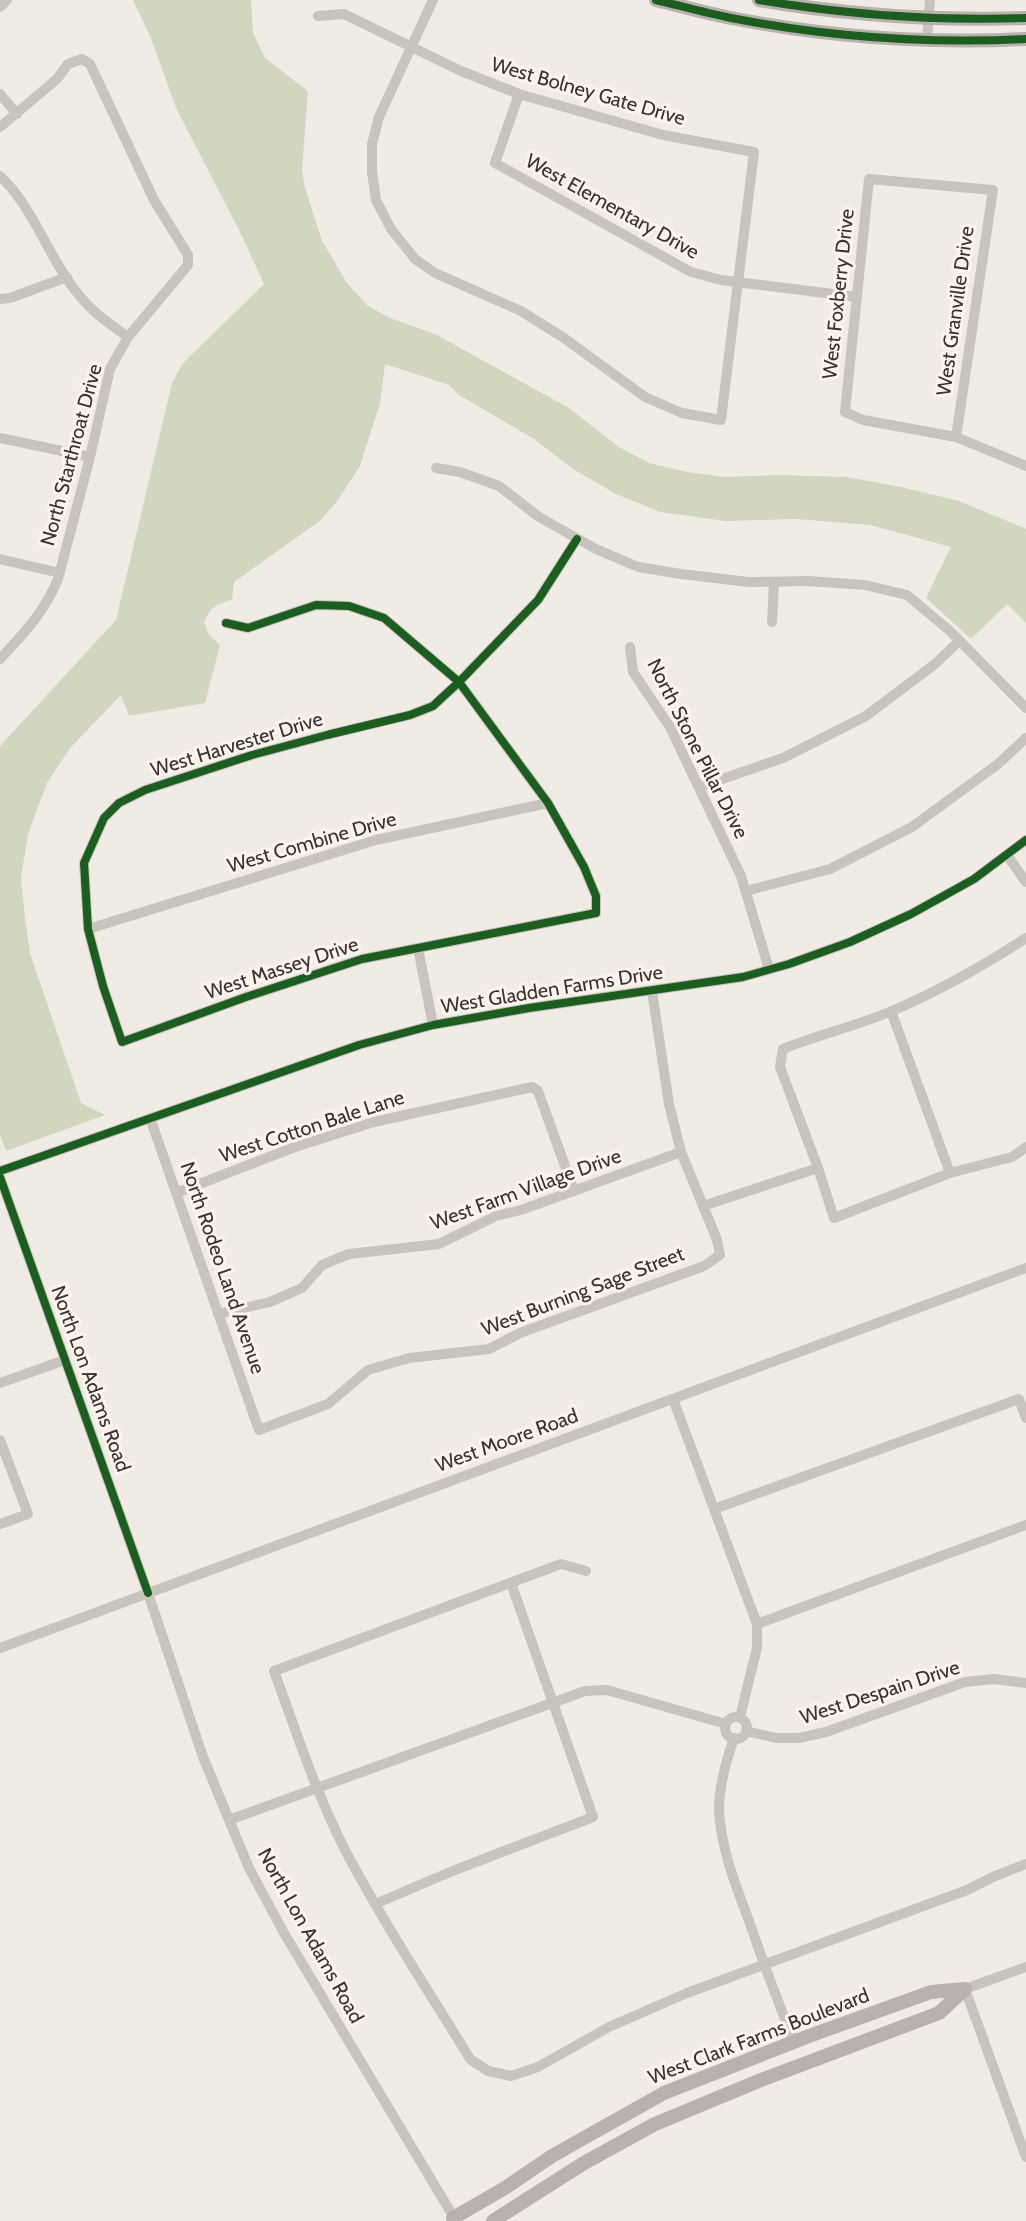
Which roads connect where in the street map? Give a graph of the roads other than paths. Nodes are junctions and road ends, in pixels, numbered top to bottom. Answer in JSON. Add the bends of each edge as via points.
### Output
{"nodes":[{"id":1,"x":7,"y":0,"type":"edge"},
{"id":2,"x":433,"y":0,"type":"edge"},
{"id":3,"x":656,"y":0,"type":"edge"},
{"id":4,"x":759,"y":0,"type":"edge"},
{"id":5,"x":930,"y":0,"type":"edge"},
{"id":6,"x":0,"y":7,"type":"edge"},
{"id":7,"x":318,"y":16,"type":"dead end"},
{"id":8,"x":930,"y":17,"type":"junction"},
{"id":9,"x":1026,"y":18,"type":"edge"},
{"id":10,"x":1026,"y":39,"type":"edge"},
{"id":11,"x":927,"y":41,"type":"junction"},
{"id":12,"x":411,"y":48,"type":"junction"},
{"id":13,"x":0,"y":94,"type":"edge"},
{"id":14,"x":519,"y":94,"type":"junction"},
{"id":15,"x":17,"y":114,"type":"junction"},
{"id":16,"x":0,"y":127,"type":"edge"},
{"id":17,"x":0,"y":176,"type":"edge"},
{"id":18,"x":993,"y":190,"type":"joint"},
{"id":19,"x":67,"y":277,"type":"junction"},
{"id":20,"x":739,"y":283,"type":"junction"},
{"id":21,"x":857,"y":297,"type":"junction"},
{"id":22,"x":0,"y":299,"type":"edge"},
{"id":23,"x":128,"y":337,"type":"junction"},
{"id":24,"x":956,"y":437,"type":"junction"},
{"id":25,"x":0,"y":438,"type":"edge"},
{"id":26,"x":90,"y":457,"type":"junction"},
{"id":27,"x":1026,"y":466,"type":"edge"},
{"id":28,"x":436,"y":468,"type":"dead end"},
{"id":29,"x":577,"y":539,"type":"junction"},
{"id":30,"x":0,"y":560,"type":"edge"},
{"id":31,"x":60,"y":573,"type":"junction"},
{"id":32,"x":774,"y":582,"type":"junction"},
{"id":33,"x":772,"y":622,"type":"dead end"},
{"id":34,"x":226,"y":623,"type":"dead end"},
{"id":35,"x":959,"y":640,"type":"junction"},
{"id":36,"x":630,"y":647,"type":"dead end"},
{"id":37,"x":0,"y":658,"type":"edge"},
{"id":38,"x":459,"y":682,"type":"junction"},
{"id":39,"x":1026,"y":708,"type":"edge"},
{"id":40,"x":1026,"y":738,"type":"edge"},
{"id":41,"x":699,"y":787,"type":"junction"},
{"id":42,"x":548,"y":803,"type":"junction"},
{"id":43,"x":1026,"y":840,"type":"edge"},
{"id":44,"x":1007,"y":855,"type":"junction"},
{"id":45,"x":1026,"y":882,"type":"edge"},
{"id":46,"x":746,"y":891,"type":"junction"},
{"id":47,"x":88,"y":929,"type":"junction"},
{"id":48,"x":1026,"y":938,"type":"edge"},
{"id":49,"x":418,"y":948,"type":"junction"},
{"id":50,"x":769,"y":969,"type":"junction"},
{"id":51,"x":652,"y":991,"type":"junction"},
{"id":52,"x":891,"y":1011,"type":"junction"},
{"id":53,"x":433,"y":1025,"type":"junction"},
{"id":54,"x":123,"y":1042,"type":"joint"},
{"id":55,"x":150,"y":1118,"type":"junction"},
{"id":56,"x":1026,"y":1147,"type":"edge"},
{"id":57,"x":681,"y":1152,"type":"junction"},
{"id":58,"x":818,"y":1168,"type":"junction"},
{"id":59,"x":0,"y":1171,"type":"edge"},
{"id":60,"x":950,"y":1173,"type":"junction"},
{"id":61,"x":0,"y":1177,"type":"edge"},
{"id":62,"x":574,"y":1191,"type":"junction"},
{"id":63,"x":176,"y":1193,"type":"junction"},
{"id":64,"x":703,"y":1206,"type":"junction"},
{"id":65,"x":1026,"y":1268,"type":"edge"},
{"id":66,"x":218,"y":1314,"type":"junction"},
{"id":67,"x":65,"y":1360,"type":"junction"},
{"id":68,"x":0,"y":1383,"type":"edge"},
{"id":69,"x":673,"y":1399,"type":"junction"},
{"id":70,"x":1026,"y":1418,"type":"edge"},
{"id":71,"x":259,"y":1430,"type":"joint"},
{"id":72,"x":0,"y":1442,"type":"edge"},
{"id":73,"x":714,"y":1509,"type":"junction"},
{"id":74,"x":0,"y":1524,"type":"edge"},
{"id":75,"x":1026,"y":1525,"type":"edge"},
{"id":76,"x":586,"y":1571,"type":"dead end"},
{"id":77,"x":511,"y":1583,"type":"junction"},
{"id":78,"x":148,"y":1593,"type":"junction"},
{"id":79,"x":757,"y":1624,"type":"junction"},
{"id":80,"x":0,"y":1648,"type":"edge"},
{"id":81,"x":1026,"y":1683,"type":"edge"},
{"id":82,"x":552,"y":1702,"type":"junction"},
{"id":83,"x":740,"y":1717,"type":"junction"},
{"id":84,"x":726,"y":1724,"type":"junction"},
{"id":85,"x":746,"y":1731,"type":"junction"},
{"id":86,"x":734,"y":1738,"type":"junction"},
{"id":87,"x":316,"y":1788,"type":"junction"},
{"id":88,"x":229,"y":1820,"type":"junction"},
{"id":89,"x":1026,"y":1864,"type":"edge"},
{"id":90,"x":375,"y":1904,"type":"junction"},
{"id":91,"x":764,"y":1964,"type":"junction"},
{"id":92,"x":1026,"y":1967,"type":"edge"},
{"id":93,"x":965,"y":1989,"type":"junction"},
{"id":94,"x":794,"y":2042,"type":"junction"},
{"id":95,"x":1026,"y":2157,"type":"edge"},
{"id":96,"x":454,"y":2220,"type":"edge"},
{"id":97,"x":493,"y":2221,"type":"edge"}],
"edges":[{"from":1,"to":6,"type":"street"},
{"from":2,"to":12,"type":"street"},
{"from":3,"to":11,"type":"main road","via":[[798,29]]},
{"from":4,"to":8,"type":"main road","via":[[802,8]]},
{"from":5,"to":8,"type":"street"},
{"from":7,"to":12,"type":"street","name":"West Bolney Gate Drive","via":[[344,14]]},
{"from":8,"to":9,"type":"main road"},
{"from":8,"to":11,"type":"street"},
{"from":10,"to":11,"type":"main road"},
{"from":12,"to":14,"type":"street","name":"West Bolney Gate Drive"},
{"from":12,"to":20,"type":"street","via":[[378,117],[372,144],[372,172],[376,200],[391,229],[415,259],[435,273],[521,311],[645,397],[682,413],[721,420]]},
{"from":13,"to":15,"type":"street"},
{"from":14,"to":20,"type":"street","name":"West Elementary Drive","via":[[495,163],[691,272]]},
{"from":14,"to":20,"type":"street","name":"West Bolney Gate Drive","via":[[652,132],[754,152]]},
{"from":15,"to":16,"type":"street"},
{"from":15,"to":23,"type":"street","name":"North Starthroat Drive","via":[[57,79],[68,64],[81,59],[90,64],[154,200],[188,255],[188,265]]},
{"from":17,"to":19,"type":"street","via":[[15,190]]},
{"from":18,"to":21,"type":"street","name":"West Foxberry Drive","via":[[869,179]]},
{"from":18,"to":24,"type":"street","name":"West Granville Drive"},
{"from":19,"to":22,"type":"street"},
{"from":19,"to":23,"type":"street","via":[[79,296]]},
{"from":20,"to":21,"type":"street","name":"West Elementary Drive"},
{"from":21,"to":24,"type":"street","name":"West Foxberry Drive","via":[[845,412],[862,420]]},
{"from":23,"to":26,"type":"street","name":"North Starthroat Drive","via":[[110,369]]},
{"from":24,"to":27,"type":"street"},
{"from":25,"to":26,"type":"street"},
{"from":26,"to":31,"type":"street","name":"North Starthroat Drive"},
{"from":28,"to":29,"type":"street","via":[[499,486],[538,517]]},
{"from":29,"to":32,"type":"street","via":[[638,567]]},
{"from":29,"to":38,"type":"street","name":"West Harvester Drive","via":[[538,600]]},
{"from":30,"to":31,"type":"street"},
{"from":31,"to":37,"type":"street","name":"North Starthroat Drive","via":[[38,617]]},
{"from":32,"to":33,"type":"street"},
{"from":32,"to":35,"type":"street","via":[[865,585],[908,595]]},
{"from":34,"to":38,"type":"street","via":[[248,628],[316,605],[349,606],[384,618]]},
{"from":35,"to":39,"type":"street"},
{"from":35,"to":41,"type":"street","via":[[935,664],[866,716],[783,758]]},
{"from":36,"to":41,"type":"street","name":"North Stone Pillar Drive","via":[[633,672],[670,727]]},
{"from":38,"to":42,"type":"street"},
{"from":38,"to":47,"type":"street","name":"West Harvester Drive","via":[[433,706],[410,715],[252,755],[145,790],[119,803],[104,818],[84,863]]},
{"from":40,"to":46,"type":"street","via":[[998,764],[912,828],[830,869]]},
{"from":41,"to":46,"type":"street","name":"North Stone Pillar Drive"},
{"from":42,"to":47,"type":"street","name":"West Combine Drive","via":[[376,840]]},
{"from":42,"to":49,"type":"street","name":"West Massey Drive","via":[[584,867],[596,896],[596,913]]},
{"from":43,"to":44,"type":"street","name":"West Gladden Farms Drive"},
{"from":44,"to":45,"type":"street"},
{"from":44,"to":50,"type":"street","name":"West Gladden Farms Drive","via":[[974,879],[911,914],[850,942]]},
{"from":46,"to":50,"type":"street","name":"North Stone Pillar Drive"},
{"from":47,"to":54,"type":"street","name":"West Harvester Drive","via":[[102,986]]},
{"from":48,"to":52,"type":"street","via":[[943,987]]},
{"from":49,"to":53,"type":"street"},
{"from":49,"to":54,"type":"street","name":"West Massey Drive","via":[[362,959]]},
{"from":50,"to":51,"type":"street","name":"West Gladden Farms Drive","via":[[743,977]]},
{"from":51,"to":53,"type":"street","name":"West Gladden Farms Drive"},
{"from":51,"to":57,"type":"street","via":[[669,1104]]},
{"from":52,"to":58,"type":"street","via":[[783,1049],[780,1067]]},
{"from":52,"to":60,"type":"street"},
{"from":53,"to":55,"type":"street","name":"West Gladden Farms Drive","via":[[359,1045]]},
{"from":55,"to":59,"type":"street","name":"West Gladden Farms Drive"},
{"from":55,"to":63,"type":"street","name":"North Rodeo Land Avenue"},
{"from":56,"to":60,"type":"street","via":[[1012,1157]]},
{"from":57,"to":62,"type":"street","name":"West Farm Village Drive"},
{"from":57,"to":64,"type":"street"},
{"from":58,"to":60,"type":"street","via":[[834,1218]]},
{"from":58,"to":64,"type":"street"},
{"from":61,"to":67,"type":"street","name":"North Lon Adams Road"},
{"from":62,"to":63,"type":"street","name":"West Cotton Bale Lane","via":[[538,1092],[532,1087],[374,1122]]},
{"from":62,"to":66,"type":"street","name":"West Farm Village Drive","via":[[496,1216],[439,1244],[349,1254],[322,1265],[302,1288],[270,1302]]},
{"from":63,"to":66,"type":"street","name":"North Rodeo Land Avenue"},
{"from":64,"to":71,"type":"street","name":"West Burning Sage Street","via":[[720,1255],[704,1266],[520,1333],[489,1349],[409,1358],[368,1370],[328,1404]]},
{"from":65,"to":69,"type":"street","name":"West Moore Road"},
{"from":66,"to":71,"type":"street","name":"North Rodeo Land Avenue"},
{"from":67,"to":68,"type":"street"},
{"from":67,"to":78,"type":"street","name":"North Lon Adams Road"},
{"from":69,"to":73,"type":"street"},
{"from":69,"to":78,"type":"street","name":"West Moore Road"},
{"from":70,"to":73,"type":"street","via":[[1019,1399]]},
{"from":72,"to":74,"type":"street","via":[[28,1514]]},
{"from":73,"to":79,"type":"street"},
{"from":75,"to":79,"type":"street"},
{"from":76,"to":77,"type":"street","via":[[561,1564]]},
{"from":77,"to":82,"type":"street"},
{"from":77,"to":87,"type":"street","via":[[274,1671]]},
{"from":78,"to":80,"type":"street","name":"West Moore Road"},
{"from":78,"to":88,"type":"street","name":"North Lon Adams Road","via":[[202,1757]]},
{"from":79,"to":83,"type":"street","via":[[757,1648]]},
{"from":81,"to":85,"type":"street","name":"West Despain Drive","via":[[994,1679],[965,1682],[799,1738],[776,1738]]},
{"from":82,"to":84,"type":"street","via":[[585,1691],[607,1690]]},
{"from":82,"to":87,"type":"street"},
{"from":82,"to":90,"type":"street","via":[[593,1817]]},
{"from":83,"to":84,"type":"street","via":[[730,1718]]},
{"from":83,"to":85,"type":"street"},
{"from":84,"to":86,"type":"street","via":[[726,1731]]},
{"from":85,"to":86,"type":"street"},
{"from":86,"to":91,"type":"street","via":[[727,1756],[719,1810],[730,1867]]},
{"from":87,"to":88,"type":"street"},
{"from":87,"to":90,"type":"street"},
{"from":88,"to":96,"type":"street","name":"North Lon Adams Road","via":[[249,1868],[284,1933]]},
{"from":89,"to":91,"type":"street","via":[[967,1890]]},
{"from":90,"to":91,"type":"street","via":[[470,2059],[488,2072],[511,2076],[538,2067],[618,2023]]},
{"from":91,"to":94,"type":"street"},
{"from":92,"to":93,"type":"street","name":"West Clark Farms Boulevard"},
{"from":93,"to":94,"type":"main road","name":"West Clark Farms Boulevard","via":[[930,1992]]},
{"from":93,"to":95,"type":"street"},
{"from":93,"to":97,"type":"main road","name":"West Clark Farms Boulevard","via":[[939,2013],[655,2124],[584,2163]]},
{"from":94,"to":96,"type":"main road","name":"West Clark Farms Boulevard","via":[[664,2093],[552,2156]]}]}
